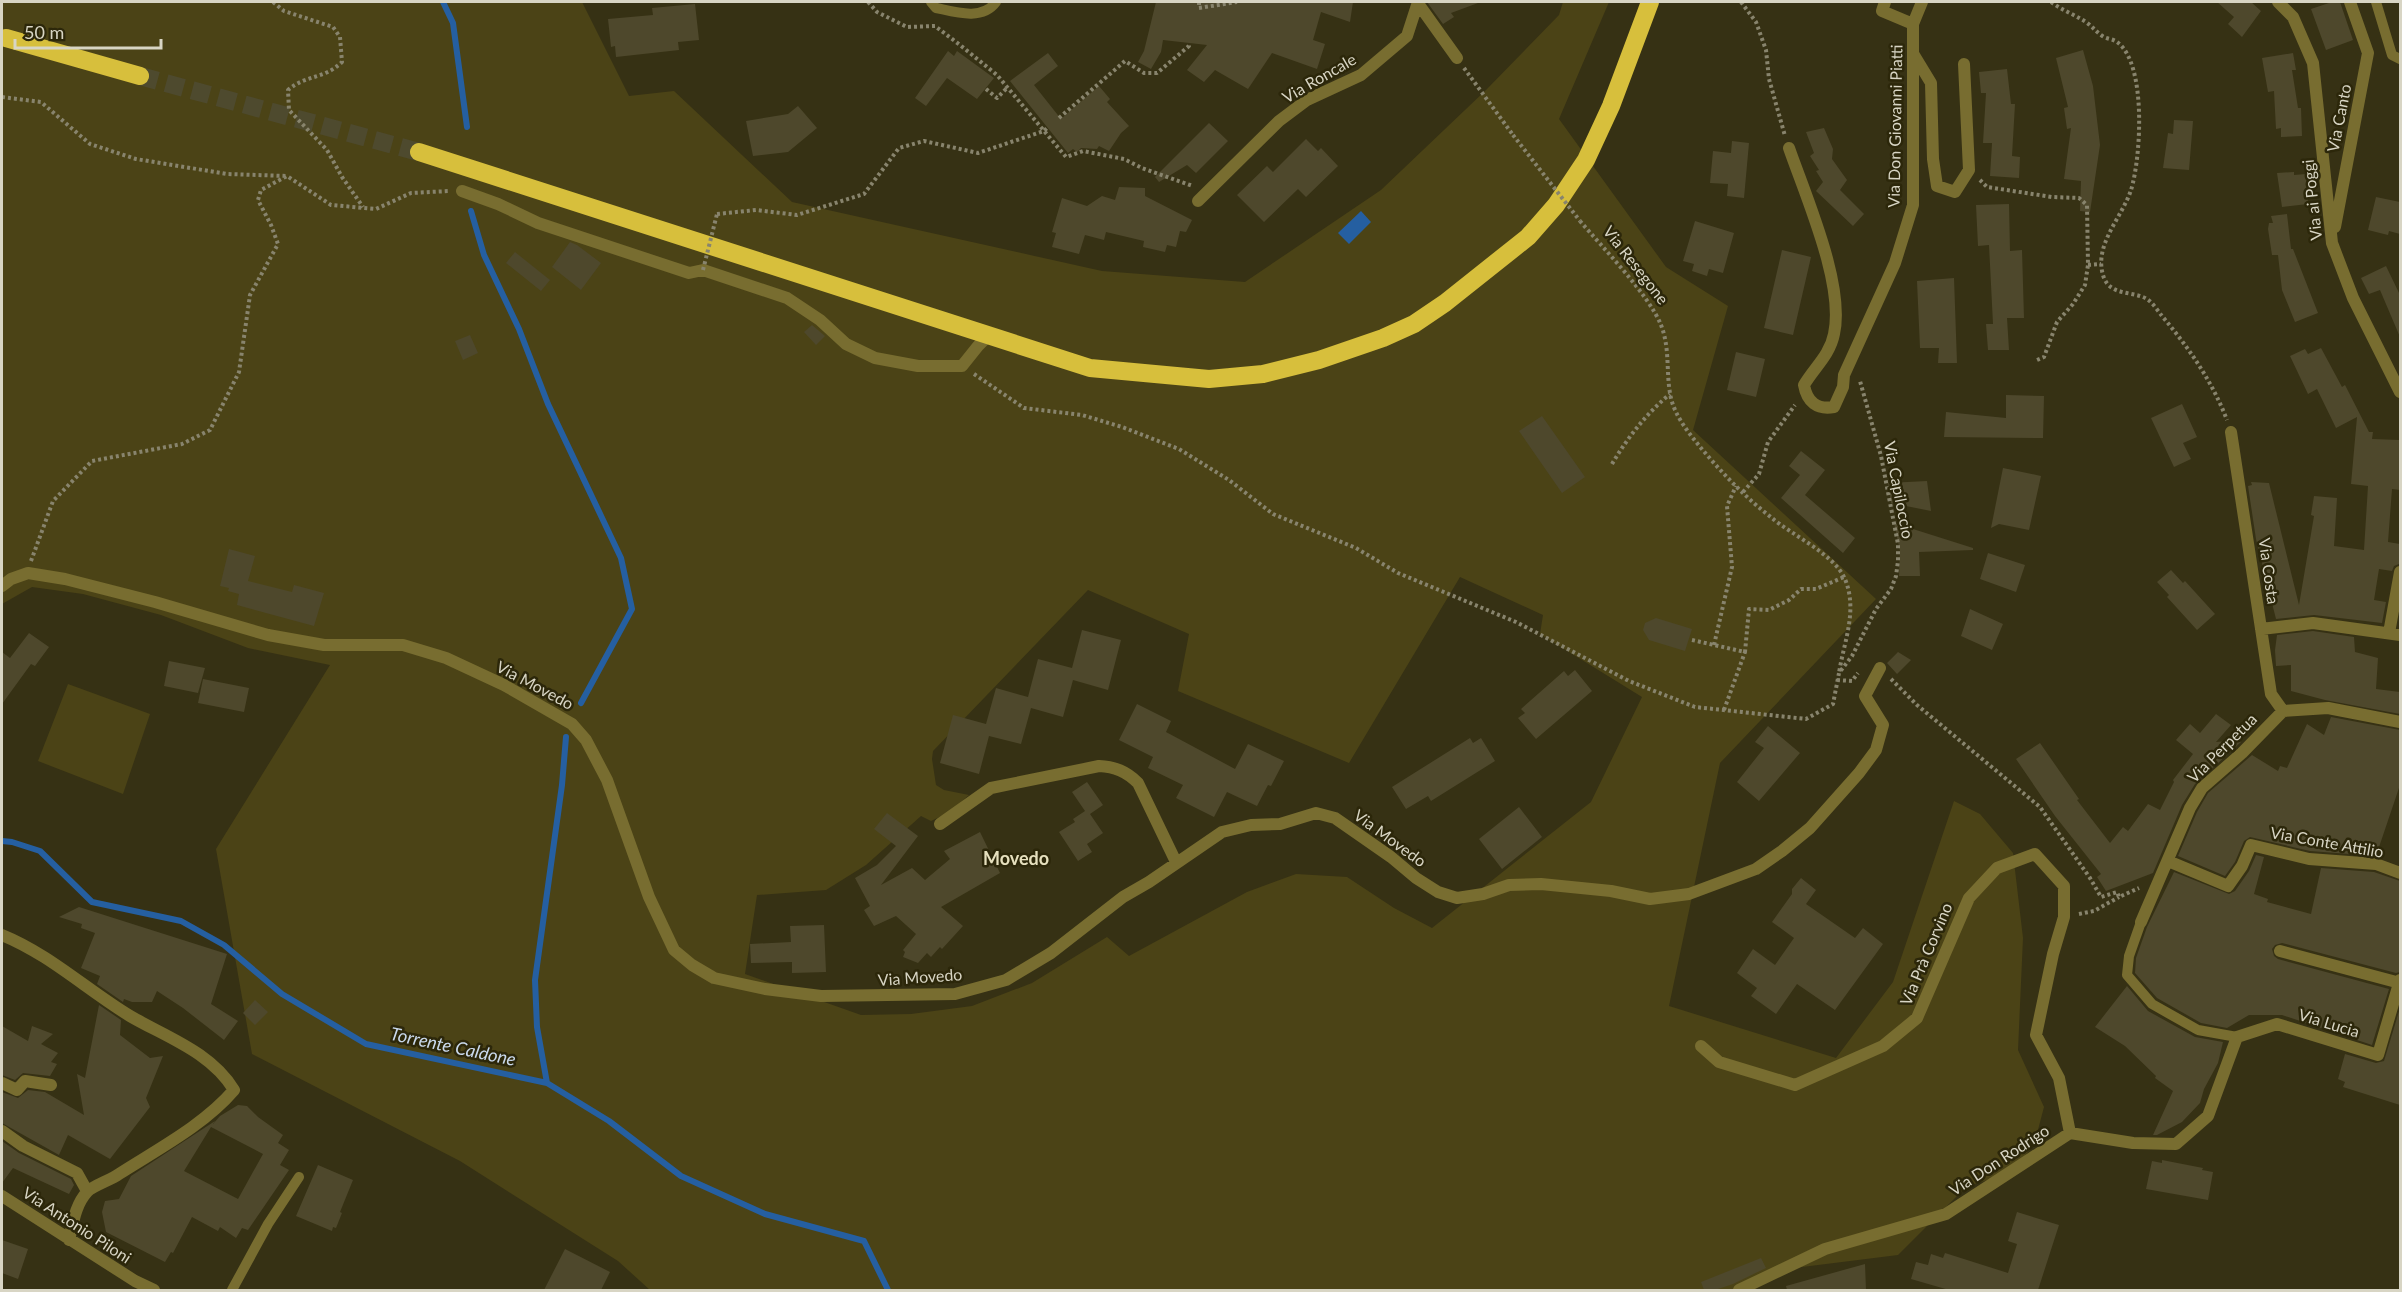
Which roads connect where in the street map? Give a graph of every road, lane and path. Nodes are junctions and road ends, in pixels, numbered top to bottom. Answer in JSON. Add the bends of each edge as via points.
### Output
{"nodes":[{"id":1,"x":273,"y":2,"type":"edge"},
{"id":2,"x":868,"y":2,"type":"edge"},
{"id":3,"x":931,"y":2,"type":"edge"},
{"id":4,"x":996,"y":2,"type":"edge"},
{"id":5,"x":1199,"y":2,"type":"edge"},
{"id":6,"x":1237,"y":2,"type":"edge"},
{"id":7,"x":1417,"y":2,"type":"edge"},
{"id":8,"x":1650,"y":2,"type":"edge"},
{"id":9,"x":1741,"y":2,"type":"edge"},
{"id":10,"x":1885,"y":2,"type":"edge"},
{"id":11,"x":1922,"y":2,"type":"edge"},
{"id":12,"x":2051,"y":2,"type":"edge"},
{"id":13,"x":2278,"y":2,"type":"edge"},
{"id":14,"x":2350,"y":2,"type":"edge"},
{"id":15,"x":2376,"y":2,"type":"edge"},
{"id":16,"x":1913,"y":24,"type":"junction"},
{"id":17,"x":6,"y":38,"type":"dead end"},
{"id":18,"x":1189,"y":43,"type":"dead end"},
{"id":19,"x":1913,"y":54,"type":"junction"},
{"id":20,"x":1457,"y":58,"type":"joint"},
{"id":21,"x":2400,"y":59,"type":"edge"},
{"id":22,"x":1964,"y":64,"type":"dead end"},
{"id":23,"x":140,"y":76,"type":"tunnel mouth"},
{"id":24,"x":1008,"y":87,"type":"junction"},
{"id":25,"x":986,"y":89,"type":"dead end"},
{"id":26,"x":2,"y":97,"type":"edge"},
{"id":27,"x":1059,"y":118,"type":"dead end"},
{"id":28,"x":1046,"y":129,"type":"junction"},
{"id":29,"x":1789,"y":148,"type":"joint"},
{"id":30,"x":419,"y":152,"type":"tunnel mouth"},
{"id":31,"x":1969,"y":170,"type":"junction"},
{"id":32,"x":287,"y":176,"type":"junction"},
{"id":33,"x":462,"y":191,"type":"joint"},
{"id":34,"x":1208,"y":192,"type":"junction"},
{"id":35,"x":1198,"y":201,"type":"dead end"},
{"id":36,"x":363,"y":207,"type":"junction"},
{"id":37,"x":2332,"y":243,"type":"junction"},
{"id":38,"x":2101,"y":264,"type":"junction"},
{"id":39,"x":2088,"y":266,"type":"junction"},
{"id":40,"x":703,"y":270,"type":"junction"},
{"id":41,"x":989,"y":335,"type":"junction"},
{"id":42,"x":1854,"y":354,"type":"junction"},
{"id":43,"x":2037,"y":360,"type":"dead end"},
{"id":44,"x":962,"y":366,"type":"junction"},
{"id":45,"x":2400,"y":392,"type":"edge"},
{"id":46,"x":1805,"y":393,"type":"junction"},
{"id":47,"x":1670,"y":394,"type":"junction"},
{"id":48,"x":2231,"y":432,"type":"joint"},
{"id":49,"x":1612,"y":464,"type":"dead end"},
{"id":50,"x":1736,"y":486,"type":"junction"},
{"id":51,"x":1743,"y":492,"type":"junction"},
{"id":52,"x":2400,"y":572,"type":"edge"},
{"id":53,"x":28,"y":573,"type":"junction"},
{"id":54,"x":1844,"y":577,"type":"junction"},
{"id":55,"x":2,"y":586,"type":"edge"},
{"id":56,"x":2260,"y":629,"type":"junction"},
{"id":57,"x":2395,"y":634,"type":"edge"},
{"id":58,"x":1692,"y":640,"type":"dead end"},
{"id":59,"x":1714,"y":645,"type":"junction"},
{"id":60,"x":1745,"y":652,"type":"junction"},
{"id":61,"x":1878,"y":666,"type":"junction"},
{"id":62,"x":1839,"y":673,"type":"junction"},
{"id":63,"x":1837,"y":680,"type":"junction"},
{"id":64,"x":1724,"y":710,"type":"junction"},
{"id":65,"x":2283,"y":711,"type":"junction"},
{"id":66,"x":2400,"y":722,"type":"edge"},
{"id":67,"x":940,"y":825,"type":"dead end"},
{"id":68,"x":2169,"y":861,"type":"junction"},
{"id":69,"x":1176,"y":862,"type":"junction"},
{"id":70,"x":2400,"y":873,"type":"edge"},
{"id":71,"x":2128,"y":894,"type":"dead end"},
{"id":72,"x":2119,"y":897,"type":"junction"},
{"id":73,"x":2064,"y":917,"type":"junction"},
{"id":74,"x":2141,"y":922,"type":"joint"},
{"id":75,"x":2,"y":935,"type":"edge"},
{"id":76,"x":2280,"y":951,"type":"dead end"},
{"id":77,"x":2400,"y":981,"type":"edge"},
{"id":78,"x":2237,"y":1037,"type":"junction"},
{"id":79,"x":1701,"y":1046,"type":"dead end"},
{"id":80,"x":2,"y":1083,"type":"edge"},
{"id":81,"x":51,"y":1085,"type":"dead end"},
{"id":82,"x":2,"y":1131,"type":"edge"},
{"id":83,"x":2070,"y":1133,"type":"junction"},
{"id":84,"x":299,"y":1177,"type":"dead end"},
{"id":85,"x":87,"y":1191,"type":"junction"},
{"id":86,"x":2,"y":1196,"type":"edge"},
{"id":87,"x":69,"y":1239,"type":"junction"},
{"id":88,"x":133,"y":1286,"type":"edge"},
{"id":89,"x":154,"y":1290,"type":"edge"},
{"id":90,"x":232,"y":1290,"type":"edge"},
{"id":91,"x":1739,"y":1290,"type":"edge"}],
"edges":[{"from":1,"to":36,"type":"path","via":[[284,11],[333,27],[340,37],[342,62],[326,75],[303,79],[293,86],[288,90],[287,102],[289,110],[327,150]]},
{"from":2,"to":24,"type":"path","via":[[877,12],[907,27],[935,26]]},
{"from":3,"to":4,"type":"lane","via":[[936,8],[972,15]]},
{"from":5,"to":6,"type":"path","via":[[1199,8]]},
{"from":7,"to":20,"type":"street"},
{"from":7,"to":34,"type":"street","name":"Via Roncale","via":[[1407,36],[1361,75],[1307,100],[1279,121]]},
{"from":8,"to":41,"type":"highway","via":[[1586,160],[1556,205],[1502,259],[1414,324],[1318,360],[1263,374],[1209,378],[1090,368]]},
{"from":9,"to":29,"type":"path","via":[[1756,22],[1766,50],[1768,79]]},
{"from":10,"to":16,"type":"street","via":[[1882,11]]},
{"from":11,"to":16,"type":"street","name":"Via Don Giovanni Piatti"},
{"from":12,"to":38,"type":"path","via":[[2117,42],[2128,55],[2134,74],[2138,161],[2125,209],[2109,234]]},
{"from":13,"to":37,"type":"street","name":"Via ai Poggi","via":[[2293,18],[2313,63]]},
{"from":14,"to":37,"type":"street","name":"Via Canto","via":[[2368,53]]},
{"from":15,"to":21,"type":"lane","via":[[2392,55]]},
{"from":16,"to":19,"type":"street","name":"Via Don Giovanni Piatti"},
{"from":17,"to":23,"type":"highway"},
{"from":18,"to":27,"type":"path","via":[[1156,74],[1144,73],[1125,61]]},
{"from":19,"to":31,"type":"street","name":"Via Don Giovanni Piatti","via":[[1931,83],[1937,186],[1956,192]]},
{"from":19,"to":42,"type":"street","name":"Via Don Giovanni Piatti","via":[[1913,205],[1895,263]]},
{"from":20,"to":47,"type":"path","name":"Via Resegone","bridge":true,"via":[[1650,307],[1661,325],[1668,352]]},
{"from":22,"to":31,"type":"street"},
{"from":24,"to":25,"type":"path","via":[[997,98]]},
{"from":24,"to":28,"type":"path"},
{"from":26,"to":32,"type":"path","via":[[41,102],[90,144],[136,159],[227,174]]},
{"from":28,"to":34,"type":"path","via":[[1066,157],[1083,151],[1124,159]]},
{"from":28,"to":40,"type":"path","bridge":true,"via":[[978,153],[924,141],[899,148],[864,194],[796,215],[756,210],[717,214]]},
{"from":29,"to":46,"type":"street","via":[[1826,255],[1837,305],[1834,335],[1821,364],[1804,385]]},
{"from":30,"to":41,"type":"highway"},
{"from":31,"to":39,"type":"path","via":[[1987,187],[2079,198],[2087,205]]},
{"from":32,"to":36,"type":"path","via":[[332,204]]},
{"from":32,"to":53,"type":"path","via":[[261,190],[258,200],[278,244],[250,295],[239,372],[210,430],[182,444],[92,461],[53,501]]},
{"from":33,"to":36,"type":"path","via":[[411,193],[376,208]]},
{"from":33,"to":40,"type":"street","via":[[538,223],[689,273]]},
{"from":34,"to":35,"type":"street","name":"Via Roncale"},
{"from":37,"to":45,"type":"street","name":"Via ai Poggi","via":[[2353,298]]},
{"from":38,"to":39,"type":"path"},
{"from":38,"to":48,"type":"path","via":[[2112,289],[2148,299],[2168,324],[2202,369]]},
{"from":39,"to":43,"type":"path","via":[[2085,285],[2057,322],[2044,357]]},
{"from":40,"to":44,"type":"street","via":[[787,298],[846,344],[875,358],[918,366]]},
{"from":41,"to":44,"type":"street"},
{"from":42,"to":46,"type":"street","name":"Via Don Giovanni Piatti","via":[[1834,407],[1813,405]]},
{"from":42,"to":62,"type":"path","name":"Via Capiloccio","via":[[1881,456],[1898,561],[1891,589]]},
{"from":44,"to":64,"type":"path","via":[[1024,408],[1082,415],[1179,449],[1273,514],[1356,548],[1398,573],[1516,622],[1629,681],[1695,707]]},
{"from":46,"to":51,"type":"path","via":[[1768,441],[1759,474]]},
{"from":47,"to":49,"type":"path","via":[[1626,440]]},
{"from":47,"to":50,"type":"path","name":"Via Resegone","via":[[1680,419]]},
{"from":48,"to":56,"type":"street","name":"Via Costa"},
{"from":50,"to":51,"type":"path","name":"Via Resegone"},
{"from":50,"to":59,"type":"path","via":[[1727,506],[1732,567]]},
{"from":51,"to":54,"type":"path","name":"Via Resegone","via":[[1772,519],[1826,557]]},
{"from":52,"to":57,"type":"street"},
{"from":53,"to":55,"type":"street"},
{"from":53,"to":69,"type":"street","name":"Via Movedo","via":[[155,602],[279,637],[324,645],[403,645],[446,658],[552,711],[572,724],[586,740],[674,950],[714,978],[821,996],[955,994],[1006,980],[1026,969]]},
{"from":54,"to":60,"type":"path","via":[[1816,589],[1801,590],[1769,610],[1749,609]]},
{"from":54,"to":62,"type":"path","via":[[1850,627]]},
{"from":56,"to":57,"type":"street","via":[[2313,623]]},
{"from":56,"to":65,"type":"street","name":"Via Costa","via":[[2271,694]]},
{"from":58,"to":59,"type":"path"},
{"from":59,"to":60,"type":"path"},
{"from":60,"to":64,"type":"path"},
{"from":61,"to":63,"type":"path","via":[[1861,669],[1852,681]]},
{"from":61,"to":69,"type":"street","name":"Via Movedo","via":[[1865,696],[1883,725],[1876,750],[1859,773],[1810,828],[1782,851],[1756,869],[1689,894],[1650,899],[1542,884],[1509,885],[1456,898],[1416,878],[1335,818],[1316,813],[1280,824],[1222,832]]},
{"from":61,"to":72,"type":"path","via":[[1917,705],[2040,807],[2101,897],[2117,892]]},
{"from":62,"to":63,"type":"path","name":"Via Capiloccio"},
{"from":63,"to":64,"type":"path","name":"Via Capiloccio","via":[[1833,704],[1806,719]]},
{"from":65,"to":66,"type":"street","via":[[2328,708]]},
{"from":65,"to":68,"type":"street","name":"Via Perpetua","via":[[2202,788]]},
{"from":67,"to":69,"type":"street","via":[[991,788],[1099,766],[1113,767],[1138,783]]},
{"from":68,"to":70,"type":"street","name":"Via Conte Attilio","via":[[2228,886],[2251,845],[2309,859],[2376,864]]},
{"from":68,"to":74,"type":"street","name":"Via Perpetua"},
{"from":71,"to":72,"type":"path"},
{"from":72,"to":73,"type":"path","via":[[2094,911]]},
{"from":73,"to":79,"type":"street","name":"Via Prà Corvino","via":[[2064,886],[2035,854],[1997,868],[1969,898],[1917,1018],[1883,1046],[1795,1085],[1719,1062]]},
{"from":73,"to":83,"type":"street","name":"Via Prà Corvino","via":[[2036,1035],[2059,1078]]},
{"from":74,"to":78,"type":"lane","name":"Via Lucia","via":[[2127,975],[2140,992],[2152,1004],[2198,1030]]},
{"from":75,"to":85,"type":"street","via":[[24,944],[130,1016],[183,1043],[226,1077],[234,1090],[192,1126],[106,1183]]},
{"from":76,"to":77,"type":"street"},
{"from":77,"to":78,"type":"street","name":"Via Lucia","via":[[2378,1055],[2277,1024]]},
{"from":78,"to":83,"type":"street","name":"Via Don Rodrigo","via":[[2208,1116],[2175,1144],[2133,1143]]},
{"from":80,"to":81,"type":"street","via":[[17,1090],[25,1081]]},
{"from":82,"to":85,"type":"street","via":[[77,1173]]},
{"from":83,"to":91,"type":"street","name":"Via Don Rodrigo","via":[[1946,1214],[1826,1249]]},
{"from":84,"to":90,"type":"lane"},
{"from":85,"to":87,"type":"street","via":[[75,1214]]},
{"from":86,"to":87,"type":"street","name":"Via Antonio Piloni"},
{"from":87,"to":88,"type":"street","name":"Via Antonio Piloni"},
{"from":88,"to":89,"type":"street","name":"Via Antonio Piloni"}]}
